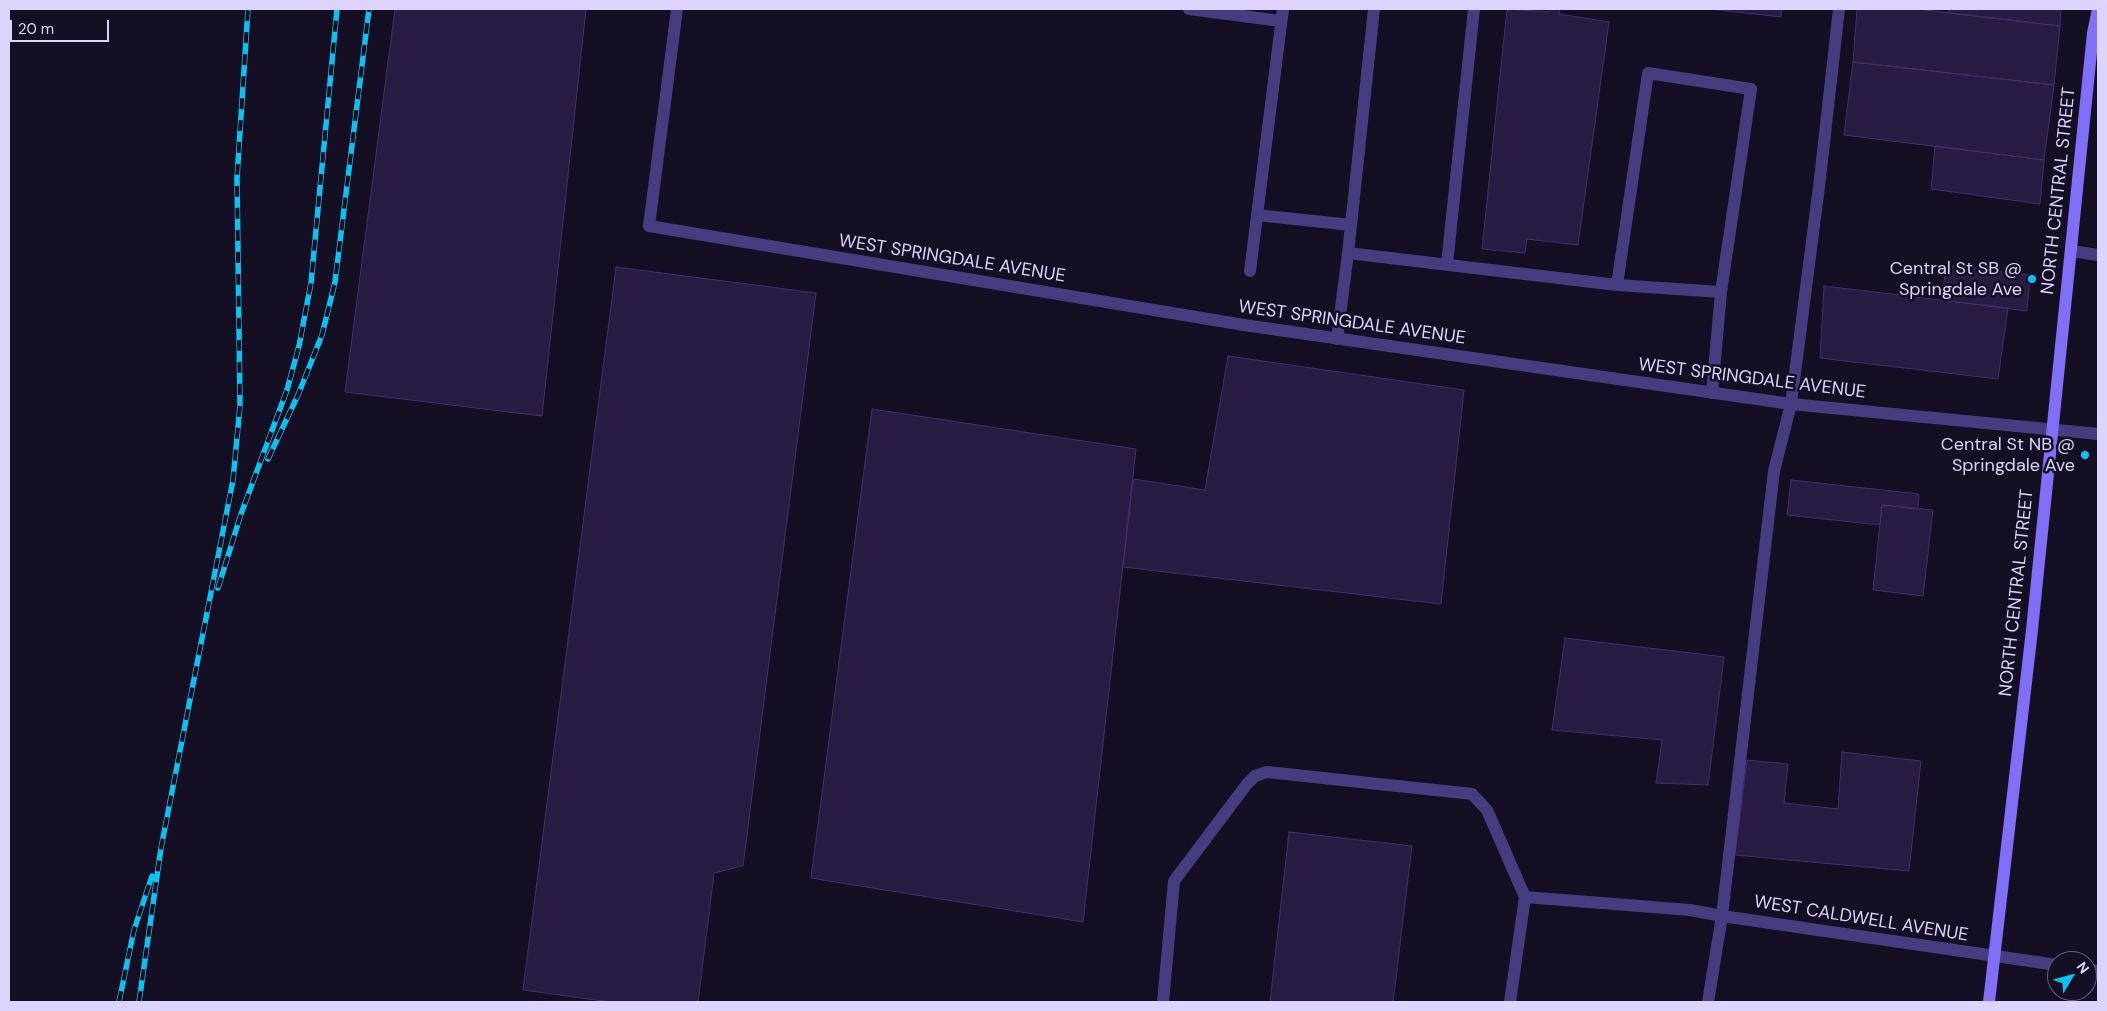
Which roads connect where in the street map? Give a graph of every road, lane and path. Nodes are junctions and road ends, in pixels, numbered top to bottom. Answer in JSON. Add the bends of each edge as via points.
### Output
{"nodes":[{"id":1,"x":677,"y":9,"type":"edge"},
{"id":2,"x":1189,"y":9,"type":"edge"},
{"id":3,"x":1374,"y":9,"type":"edge"},
{"id":4,"x":1474,"y":9,"type":"edge"},
{"id":5,"x":1839,"y":9,"type":"edge"},
{"id":6,"x":2098,"y":9,"type":"edge"},
{"id":7,"x":1282,"y":15,"type":"edge"},
{"id":8,"x":2096,"y":33,"type":"edge"},
{"id":9,"x":1257,"y":215,"type":"junction"},
{"id":10,"x":1351,"y":225,"type":"junction"},
{"id":11,"x":2071,"y":251,"type":"junction"},
{"id":12,"x":1348,"y":253,"type":"junction"},
{"id":13,"x":2098,"y":255,"type":"edge"},
{"id":14,"x":1447,"y":264,"type":"junction"},
{"id":15,"x":1250,"y":271,"type":"dead end"},
{"id":16,"x":1617,"y":285,"type":"junction"},
{"id":17,"x":1721,"y":292,"type":"junction"},
{"id":18,"x":1337,"y":339,"type":"junction"},
{"id":19,"x":1712,"y":393,"type":"junction"},
{"id":20,"x":1791,"y":404,"type":"junction"},
{"id":21,"x":2053,"y":430,"type":"junction"},
{"id":22,"x":2098,"y":434,"type":"edge"},
{"id":23,"x":1524,"y":896,"type":"junction"},
{"id":24,"x":1722,"y":916,"type":"junction"},
{"id":25,"x":1995,"y":957,"type":"junction"},
{"id":26,"x":2047,"y":964,"type":"edge"},
{"id":27,"x":1163,"y":1002,"type":"edge"},
{"id":28,"x":1510,"y":1002,"type":"edge"},
{"id":29,"x":1708,"y":1002,"type":"edge"},
{"id":30,"x":1989,"y":1002,"type":"edge"}],
"edges":[{"from":1,"to":18,"type":"street","name":"WEST SPRINGDALE AVENUE","via":[[649,226]]},
{"from":2,"to":7,"type":"street"},
{"from":3,"to":10,"type":"street"},
{"from":4,"to":14,"type":"street"},
{"from":5,"to":20,"type":"street"},
{"from":6,"to":8,"type":"main road","name":"NORTH CENTRAL STREET"},
{"from":7,"to":9,"type":"street"},
{"from":8,"to":11,"type":"main road","name":"NORTH CENTRAL STREET"},
{"from":9,"to":10,"type":"street"},
{"from":9,"to":15,"type":"street"},
{"from":10,"to":12,"type":"street"},
{"from":11,"to":13,"type":"street"},
{"from":11,"to":21,"type":"main road","name":"NORTH CENTRAL STREET"},
{"from":12,"to":14,"type":"street"},
{"from":12,"to":18,"type":"street"},
{"from":14,"to":16,"type":"street"},
{"from":16,"to":17,"type":"street"},
{"from":16,"to":17,"type":"street","via":[[1648,73],[1750,89]]},
{"from":17,"to":19,"type":"street"},
{"from":18,"to":19,"type":"street","name":"WEST SPRINGDALE AVENUE"},
{"from":19,"to":20,"type":"street","name":"WEST SPRINGDALE AVENUE"},
{"from":20,"to":21,"type":"street","name":"WEST SPRINGDALE AVENUE"},
{"from":20,"to":24,"type":"street","via":[[1774,471]]},
{"from":21,"to":22,"type":"street","name":"WEST SPRINGDALE AVENUE"},
{"from":21,"to":25,"type":"main road","name":"NORTH CENTRAL STREET"},
{"from":23,"to":24,"type":"street","name":"WEST CALDWELL AVENUE","via":[[1690,910]]},
{"from":23,"to":27,"type":"street","via":[[1487,810],[1472,794],[1267,772],[1255,776],[1247,784],[1174,881]]},
{"from":23,"to":28,"type":"street"},
{"from":24,"to":25,"type":"street","name":"WEST CALDWELL AVENUE"},
{"from":24,"to":29,"type":"street"},
{"from":25,"to":26,"type":"street","name":"WEST CALDWELL AVENUE"},
{"from":25,"to":30,"type":"main road","name":"NORTH CENTRAL STREET"}]}
